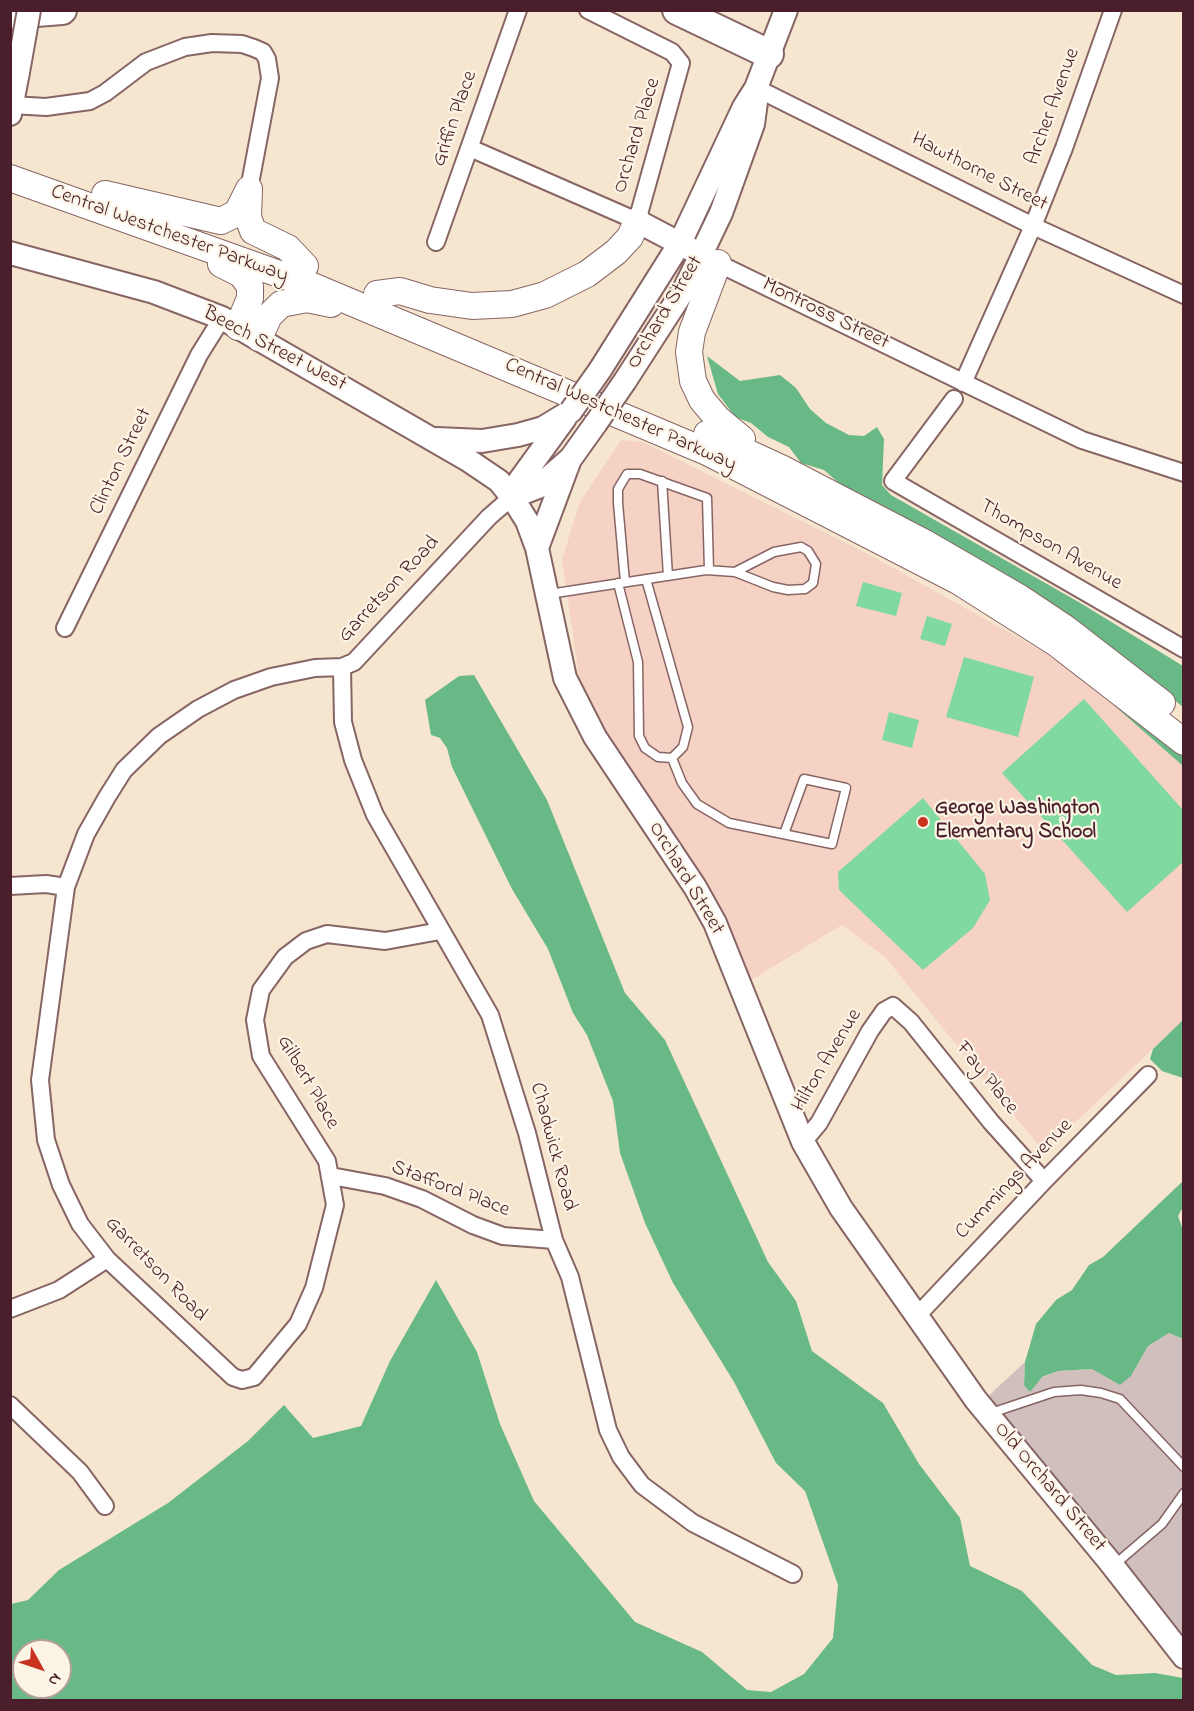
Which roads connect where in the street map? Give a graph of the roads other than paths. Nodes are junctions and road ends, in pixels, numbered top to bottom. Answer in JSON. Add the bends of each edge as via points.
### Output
{"nodes":[{"id":1,"x":29,"y":10,"type":"edge"},
{"id":2,"x":63,"y":10,"type":"edge"},
{"id":3,"x":518,"y":10,"type":"edge"},
{"id":4,"x":588,"y":10,"type":"edge"},
{"id":5,"x":677,"y":10,"type":"edge"},
{"id":6,"x":717,"y":10,"type":"edge"},
{"id":7,"x":786,"y":10,"type":"edge"},
{"id":8,"x":1113,"y":10,"type":"edge"},
{"id":9,"x":10,"y":14,"type":"edge"},
{"id":10,"x":772,"y":47,"type":"junction"},
{"id":11,"x":756,"y":88,"type":"junction"},
{"id":12,"x":11,"y":109,"type":"edge"},
{"id":13,"x":470,"y":148,"type":"junction"},
{"id":14,"x":10,"y":161,"type":"edge"},
{"id":15,"x":10,"y":178,"type":"edge"},
{"id":16,"x":249,"y":189,"type":"junction"},
{"id":17,"x":106,"y":203,"type":"junction"},
{"id":18,"x":637,"y":221,"type":"junction"},
{"id":19,"x":1033,"y":226,"type":"junction"},
{"id":20,"x":436,"y":242,"type":"dead end"},
{"id":21,"x":680,"y":243,"type":"junction"},
{"id":22,"x":10,"y":253,"type":"edge"},
{"id":23,"x":710,"y":259,"type":"junction"},
{"id":24,"x":305,"y":266,"type":"junction"},
{"id":25,"x":377,"y":294,"type":"junction"},
{"id":26,"x":1184,"y":295,"type":"edge"},
{"id":27,"x":353,"y":302,"type":"junction"},
{"id":28,"x":240,"y":328,"type":"junction"},
{"id":29,"x":963,"y":383,"type":"junction"},
{"id":30,"x":954,"y":399,"type":"dead end"},
{"id":31,"x":571,"y":411,"type":"junction"},
{"id":32,"x":434,"y":439,"type":"junction"},
{"id":33,"x":571,"y":458,"type":"junction"},
{"id":34,"x":1184,"y":473,"type":"edge"},
{"id":35,"x":662,"y":482,"type":"junction"},
{"id":36,"x":821,"y":489,"type":"junction"},
{"id":37,"x":512,"y":497,"type":"junction"},
{"id":38,"x":537,"y":548,"type":"junction"},
{"id":39,"x":710,"y":570,"type":"junction"},
{"id":40,"x":735,"y":572,"type":"junction"},
{"id":41,"x":668,"y":576,"type":"junction"},
{"id":42,"x":646,"y":579,"type":"junction"},
{"id":43,"x":621,"y":583,"type":"junction"},
{"id":44,"x":546,"y":594,"type":"junction"},
{"id":45,"x":65,"y":628,"type":"dead end"},
{"id":46,"x":1184,"y":649,"type":"edge"},
{"id":47,"x":342,"y":667,"type":"junction"},
{"id":48,"x":1184,"y":720,"type":"edge"},
{"id":49,"x":1184,"y":742,"type":"edge"},
{"id":50,"x":672,"y":758,"type":"junction"},
{"id":51,"x":784,"y":834,"type":"junction"},
{"id":52,"x":10,"y":886,"type":"edge"},
{"id":53,"x":66,"y":887,"type":"junction"},
{"id":54,"x":440,"y":931,"type":"junction"},
{"id":55,"x":893,"y":1006,"type":"joint"},
{"id":56,"x":1148,"y":1076,"type":"dead end"},
{"id":57,"x":803,"y":1142,"type":"junction"},
{"id":58,"x":331,"y":1176,"type":"junction"},
{"id":59,"x":1044,"y":1180,"type":"junction"},
{"id":60,"x":554,"y":1240,"type":"junction"},
{"id":61,"x":107,"y":1259,"type":"junction"},
{"id":62,"x":10,"y":1309,"type":"edge"},
{"id":63,"x":916,"y":1317,"type":"junction"},
{"id":64,"x":254,"y":1377,"type":"joint"},
{"id":65,"x":10,"y":1405,"type":"edge"},
{"id":66,"x":988,"y":1414,"type":"junction"},
{"id":67,"x":1184,"y":1467,"type":"edge"},
{"id":68,"x":1184,"y":1493,"type":"edge"},
{"id":69,"x":105,"y":1506,"type":"dead end"},
{"id":70,"x":1113,"y":1566,"type":"junction"},
{"id":71,"x":793,"y":1574,"type":"dead end"},
{"id":72,"x":1184,"y":1657,"type":"edge"}],
"edges":[{"from":1,"to":12,"type":"street","bridge":true},
{"from":2,"to":9,"type":"highway"},
{"from":3,"to":13,"type":"street","name":"Griffin Place"},
{"from":4,"to":18,"type":"street","name":"Orchard Place","via":[[672,52],[681,63]]},
{"from":5,"to":10,"type":"highway"},
{"from":6,"to":10,"type":"highway"},
{"from":7,"to":10,"type":"street","name":"Orchard Street"},
{"from":8,"to":19,"type":"street","name":"Archer Avenue"},
{"from":10,"to":11,"type":"street","name":"Orchard Street"},
{"from":11,"to":19,"type":"street","name":"Hawthorne Street"},
{"from":11,"to":21,"type":"street","name":"Orchard Street"},
{"from":11,"to":23,"type":"street","name":"Orchard Street","via":[[756,110]]},
{"from":12,"to":16,"type":"street","via":[[90,101],[167,52],[212,43],[248,46],[263,52],[270,67]]},
{"from":13,"to":18,"type":"street","name":"Montross Street"},
{"from":13,"to":20,"type":"street","name":"Griffin Place"},
{"from":14,"to":17,"type":"main road","name":"Central Westchester Parkway"},
{"from":15,"to":17,"type":"main road","name":"Central Westchester Parkway"},
{"from":16,"to":17,"type":"main road","via":[[237,213],[221,221]]},
{"from":16,"to":24,"type":"main road","via":[[248,217],[253,231],[288,248]]},
{"from":17,"to":24,"type":"main road","name":"Central Westchester Parkway"},
{"from":17,"to":27,"type":"main road","name":"Central Westchester Parkway"},
{"from":17,"to":28,"type":"main road","via":[[156,238],[241,274],[250,286],[250,298]]},
{"from":18,"to":21,"type":"street","name":"Montross Street"},
{"from":18,"to":25,"type":"main road","via":[[630,237],[616,252],[587,274],[545,295],[512,304],[472,306],[400,291]]},
{"from":19,"to":26,"type":"street","name":"Hawthorne Street"},
{"from":19,"to":29,"type":"street","name":"Archer Avenue"},
{"from":21,"to":23,"type":"street","name":"Montross Street"},
{"from":21,"to":31,"type":"street","name":"Orchard Street","bridge":true},
{"from":22,"to":28,"type":"street","name":"Beech Street West","via":[[154,292]]},
{"from":23,"to":29,"type":"street","name":"Montross Street"},
{"from":23,"to":33,"type":"street","name":"Orchard Street","bridge":true,"via":[[686,288]]},
{"from":23,"to":36,"type":"main road","via":[[689,352],[693,381],[702,400],[724,426]]},
{"from":24,"to":25,"type":"main road","name":"Central Westchester Parkway"},
{"from":25,"to":36,"type":"main road","name":"Central Westchester Parkway","via":[[682,423]]},
{"from":27,"to":28,"type":"main road","via":[[330,304],[307,299],[281,304],[269,316]]},
{"from":27,"to":49,"type":"main road","name":"Central Westchester Parkway","via":[[707,452],[948,575],[1056,643]]},
{"from":28,"to":32,"type":"street","name":"Beech Street West"},
{"from":28,"to":45,"type":"street","name":"Clinton Street","via":[[199,356]]},
{"from":29,"to":34,"type":"street","name":"Montross Street","via":[[1082,440]]},
{"from":30,"to":46,"type":"street","name":"Thompson Avenue","via":[[893,481]]},
{"from":31,"to":32,"type":"street","via":[[543,428],[518,435],[482,441]]},
{"from":31,"to":37,"type":"street","name":"Orchard Street","via":[[520,480]]},
{"from":32,"to":37,"type":"street","name":"Beech Street West","via":[[492,476]]},
{"from":33,"to":37,"type":"street","name":"Orchard Street","via":[[538,487]]},
{"from":33,"to":38,"type":"street"},
{"from":35,"to":39,"type":"lane","via":[[707,498]]},
{"from":35,"to":41,"type":"lane"},
{"from":35,"to":43,"type":"lane","via":[[627,474],[618,489]]},
{"from":36,"to":48,"type":"main road","name":"Central Westchester Parkway","via":[[1020,598]]},
{"from":37,"to":38,"type":"street","name":"Orchard Street","via":[[527,520]]},
{"from":37,"to":47,"type":"street","name":"Garretson Road","via":[[489,517],[365,654]]},
{"from":38,"to":44,"type":"street","name":"Orchard Street"},
{"from":39,"to":40,"type":"lane"},
{"from":39,"to":41,"type":"lane"},
{"from":40,"to":40,"type":"lane","via":[[788,590],[805,589],[813,583],[817,572],[813,556],[801,547],[774,552]]},
{"from":41,"to":42,"type":"lane"},
{"from":42,"to":43,"type":"lane"},
{"from":42,"to":50,"type":"lane","via":[[688,727],[683,747]]},
{"from":43,"to":44,"type":"lane"},
{"from":43,"to":50,"type":"lane","via":[[638,663],[639,736],[645,748],[658,757]]},
{"from":44,"to":57,"type":"street","name":"Orchard Street","via":[[565,678],[596,737],[715,923]]},
{"from":47,"to":53,"type":"street","name":"Garretson Road","via":[[271,677],[234,690],[159,736],[124,770],[106,797],[86,834]]},
{"from":47,"to":54,"type":"street","name":"Chadwick Road","via":[[343,722],[353,760],[375,815]]},
{"from":50,"to":51,"type":"lane","via":[[682,783],[697,804],[729,823]]},
{"from":51,"to":51,"type":"lane","via":[[832,844],[846,788],[804,779]]},
{"from":52,"to":53,"type":"street"},
{"from":53,"to":61,"type":"street","name":"Garretson Road","via":[[46,1021],[41,1110],[61,1185],[80,1224]]},
{"from":54,"to":58,"type":"street","name":"Gilbert Place","via":[[385,941],[327,934],[306,941],[285,957],[261,990],[255,1020],[261,1056],[327,1161]]},
{"from":54,"to":60,"type":"street","name":"Chadwick Road","via":[[490,1015],[527,1133]]},
{"from":55,"to":57,"type":"street","name":"Hilton Avenue","via":[[884,1011],[870,1031],[819,1123]]},
{"from":55,"to":59,"type":"street","name":"Fay Place","via":[[911,1022],[991,1122]]},
{"from":56,"to":59,"type":"street","name":"Cummings Avenue"},
{"from":57,"to":63,"type":"street","name":"Orchard Street","via":[[841,1208]]},
{"from":58,"to":60,"type":"street","name":"Stafford Place","via":[[385,1186],[503,1236]]},
{"from":58,"to":64,"type":"street","name":"Gilbert Place","via":[[334,1205],[314,1288],[298,1324]]},
{"from":59,"to":63,"type":"street","name":"Cummings Avenue"},
{"from":60,"to":71,"type":"street","name":"Chadwick Road","via":[[570,1277],[608,1430],[630,1469],[654,1496],[693,1523]]},
{"from":61,"to":62,"type":"street","via":[[59,1290]]},
{"from":61,"to":64,"type":"street","name":"Garretson Road","via":[[233,1377]]},
{"from":63,"to":66,"type":"street","name":"Old Orchard Street"},
{"from":65,"to":69,"type":"street","via":[[80,1472]]},
{"from":66,"to":67,"type":"lane","via":[[1054,1392],[1101,1393],[1120,1399]]},
{"from":66,"to":70,"type":"street","name":"Old Orchard Street"},
{"from":68,"to":70,"type":"lane","via":[[1162,1524]]},
{"from":70,"to":72,"type":"street","name":"Old Orchard Street"}]}
